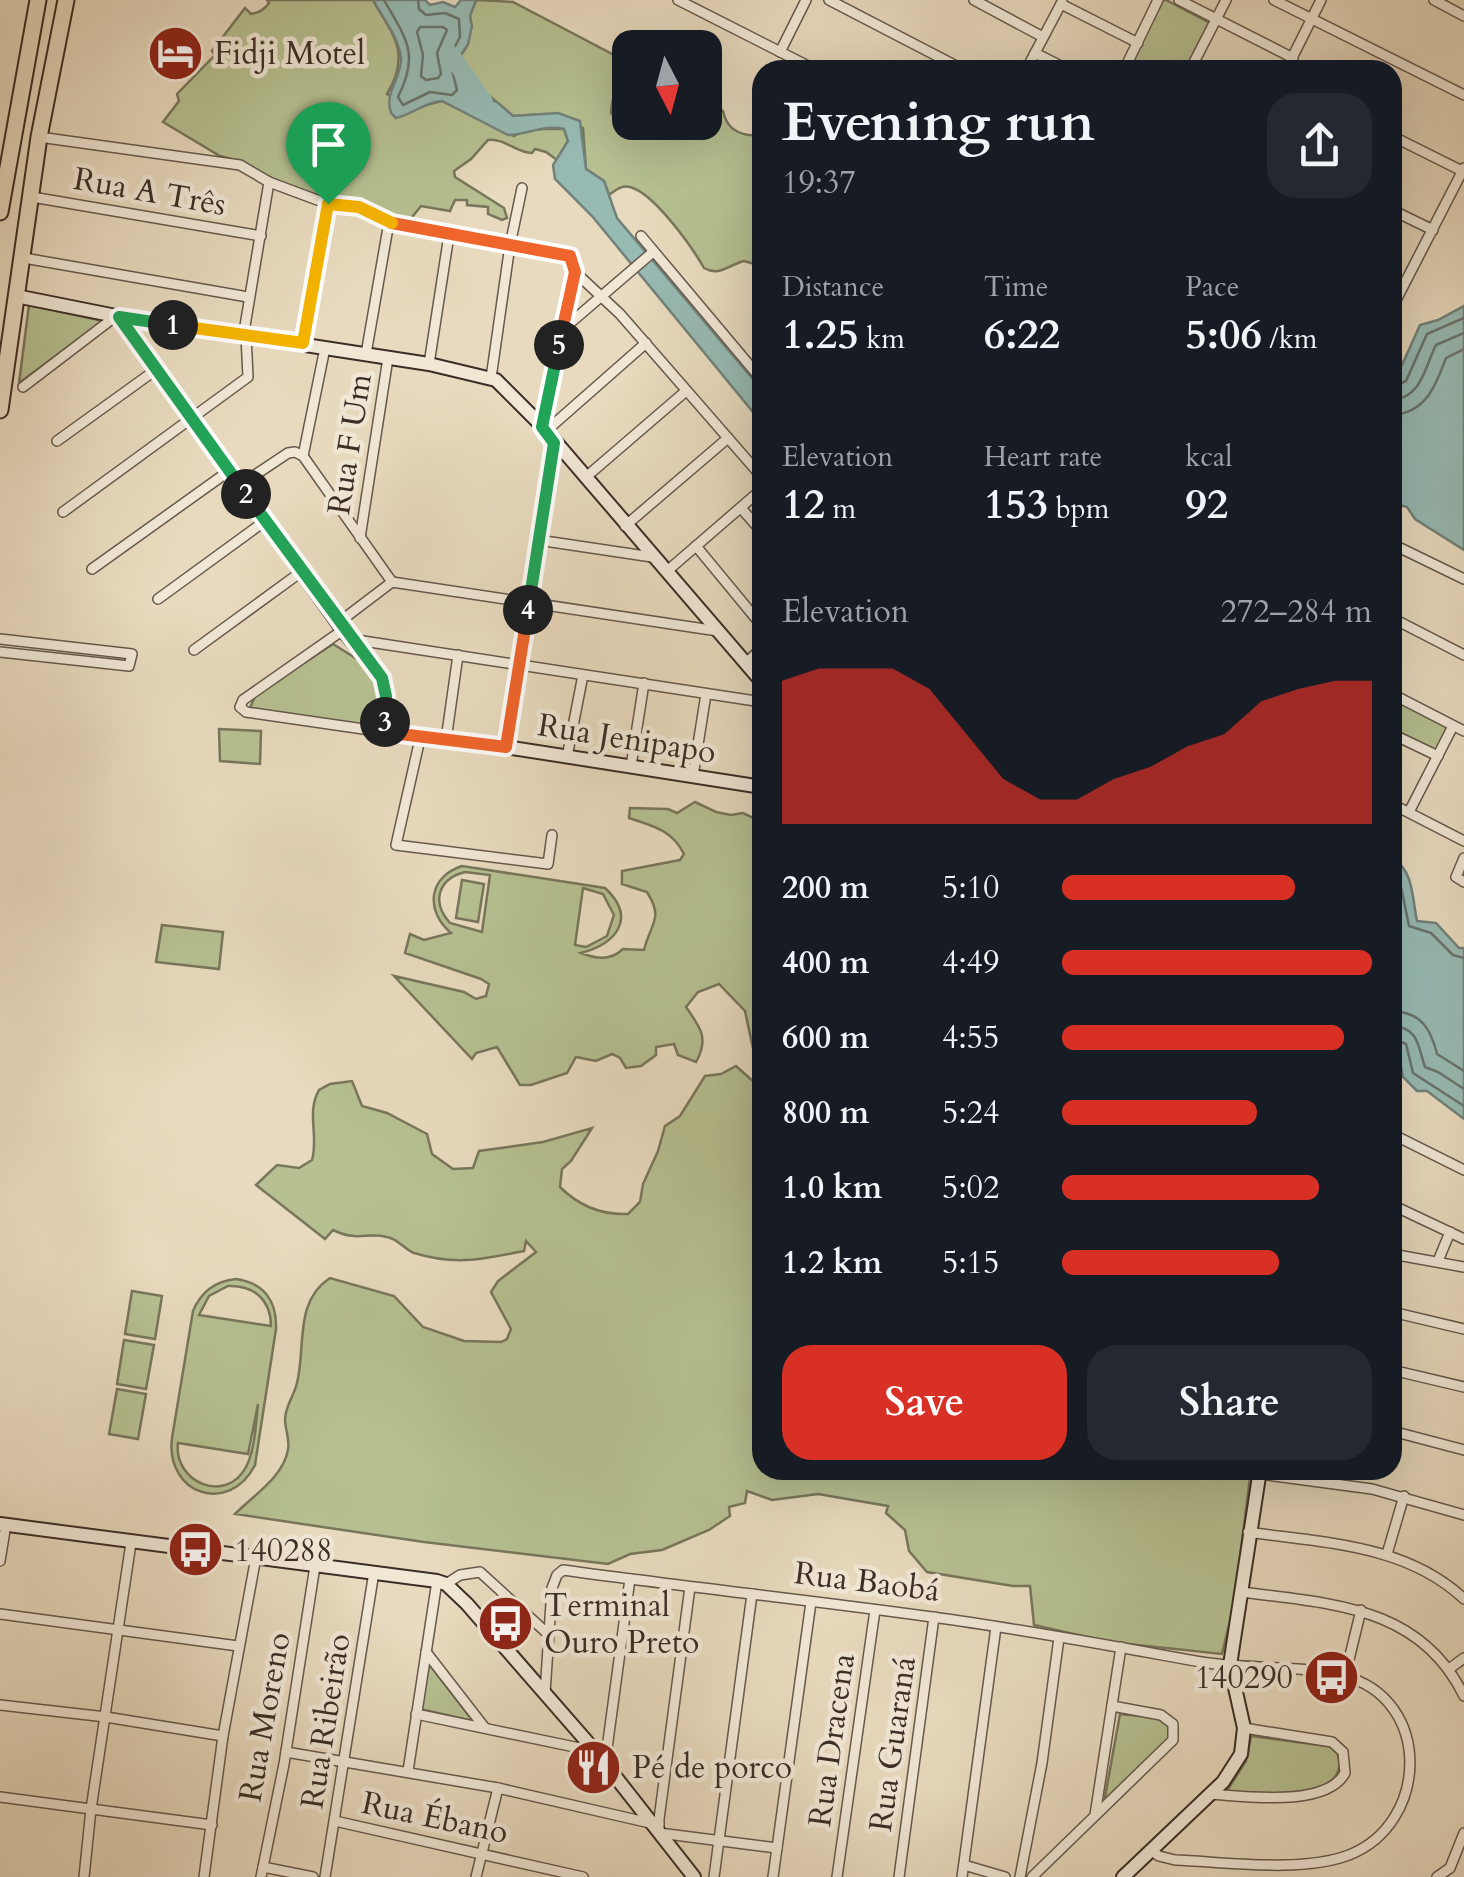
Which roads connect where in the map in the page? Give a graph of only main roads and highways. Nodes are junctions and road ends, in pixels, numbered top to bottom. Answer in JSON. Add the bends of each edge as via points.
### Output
{"nodes":[{"id":1,"x":38,"y":0,"type":"edge"},
{"id":2,"x":66,"y":0,"type":"edge"},
{"id":3,"x":0,"y":212,"type":"edge"},
{"id":4,"x":0,"y":410,"type":"edge"}],
"edges":[{"from":1,"to":3,"type":"highway"},
{"from":2,"to":4,"type":"highway"}]}
